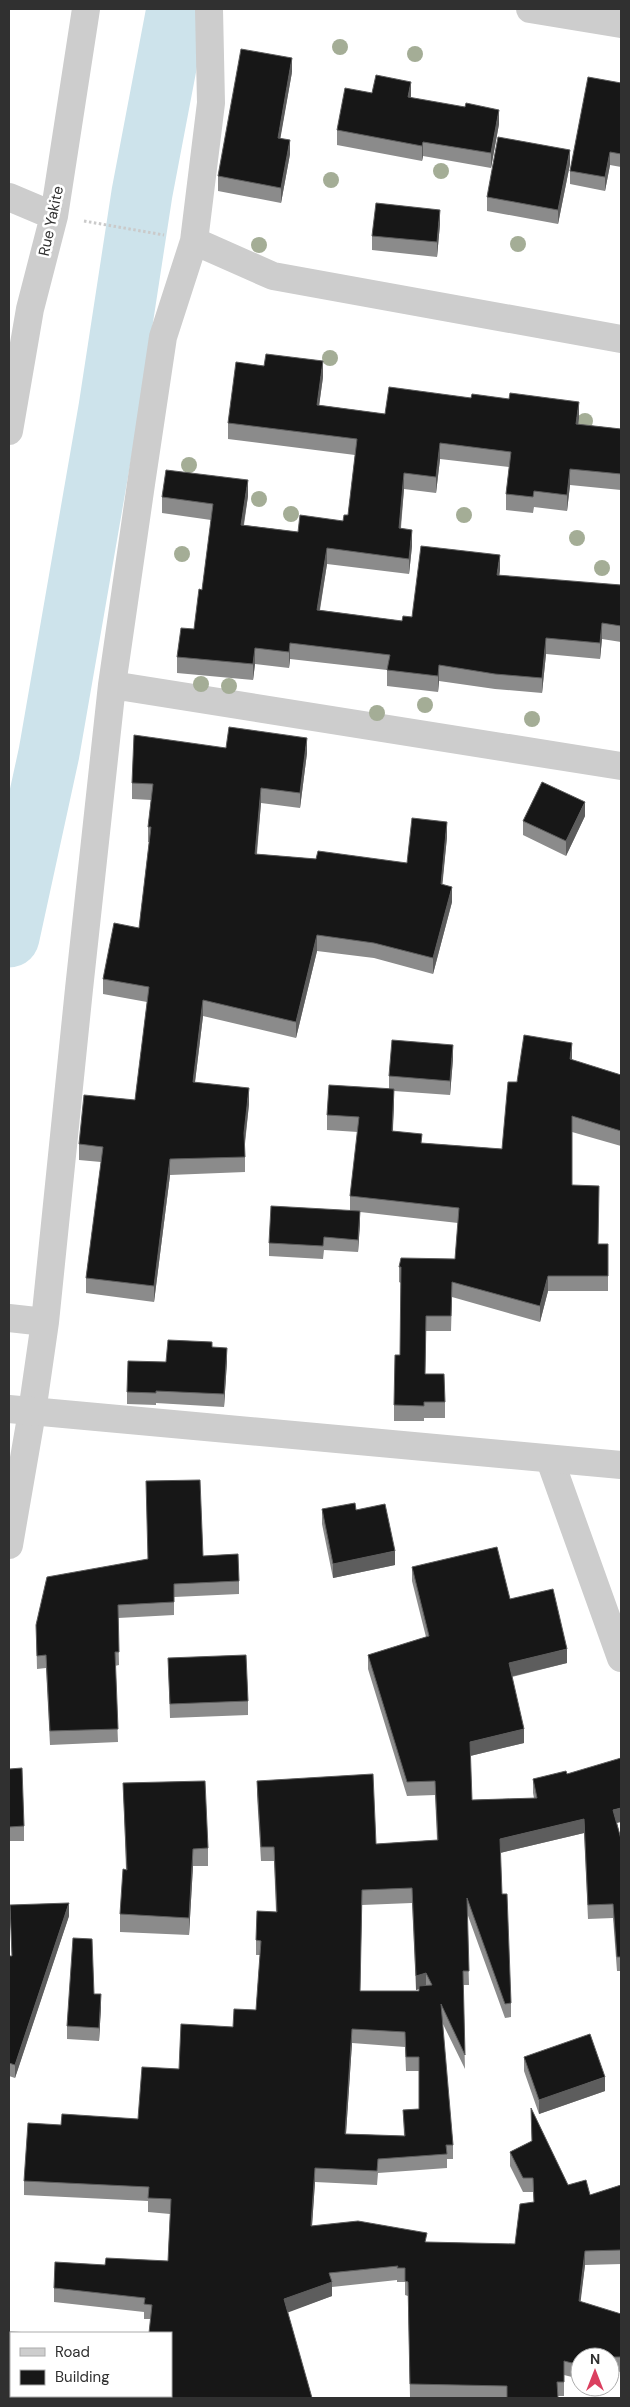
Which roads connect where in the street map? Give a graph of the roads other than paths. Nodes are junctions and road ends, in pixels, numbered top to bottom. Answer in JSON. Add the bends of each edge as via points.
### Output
{"nodes":[{"id":1,"x":86,"y":9,"type":"edge"},
{"id":2,"x":209,"y":9,"type":"edge"},
{"id":3,"x":530,"y":9,"type":"edge"},
{"id":4,"x":621,"y":24,"type":"edge"},
{"id":5,"x":9,"y":196,"type":"edge"},
{"id":6,"x":54,"y":216,"type":"junction"},
{"id":7,"x":194,"y":241,"type":"junction"},
{"id":8,"x":621,"y":339,"type":"edge"},
{"id":9,"x":9,"y":431,"type":"edge"},
{"id":10,"x":112,"y":685,"type":"junction"},
{"id":11,"x":621,"y":766,"type":"edge"},
{"id":12,"x":9,"y":1318,"type":"edge"},
{"id":13,"x":45,"y":1322,"type":"junction"},
{"id":14,"x":21,"y":1410,"type":"edge"},
{"id":15,"x":550,"y":1460,"type":"junction"},
{"id":16,"x":621,"y":1465,"type":"edge"},
{"id":17,"x":9,"y":1545,"type":"edge"},
{"id":18,"x":621,"y":1658,"type":"edge"}],
"edges":[{"from":1,"to":6,"type":"street","name":"Rue Yakite"},
{"from":2,"to":7,"type":"street","via":[[211,103]]},
{"from":3,"to":4,"type":"street"},
{"from":5,"to":6,"type":"street"},
{"from":6,"to":9,"type":"street","name":"Rue Yakite","via":[[30,309]]},
{"from":7,"to":8,"type":"street","via":[[273,276]]},
{"from":7,"to":10,"type":"street","via":[[163,337]]},
{"from":10,"to":11,"type":"street"},
{"from":10,"to":13,"type":"street"},
{"from":12,"to":13,"type":"street"},
{"from":13,"to":14,"type":"street"},
{"from":14,"to":15,"type":"street"},
{"from":14,"to":17,"type":"street"},
{"from":15,"to":16,"type":"street"},
{"from":15,"to":18,"type":"street"}]}
